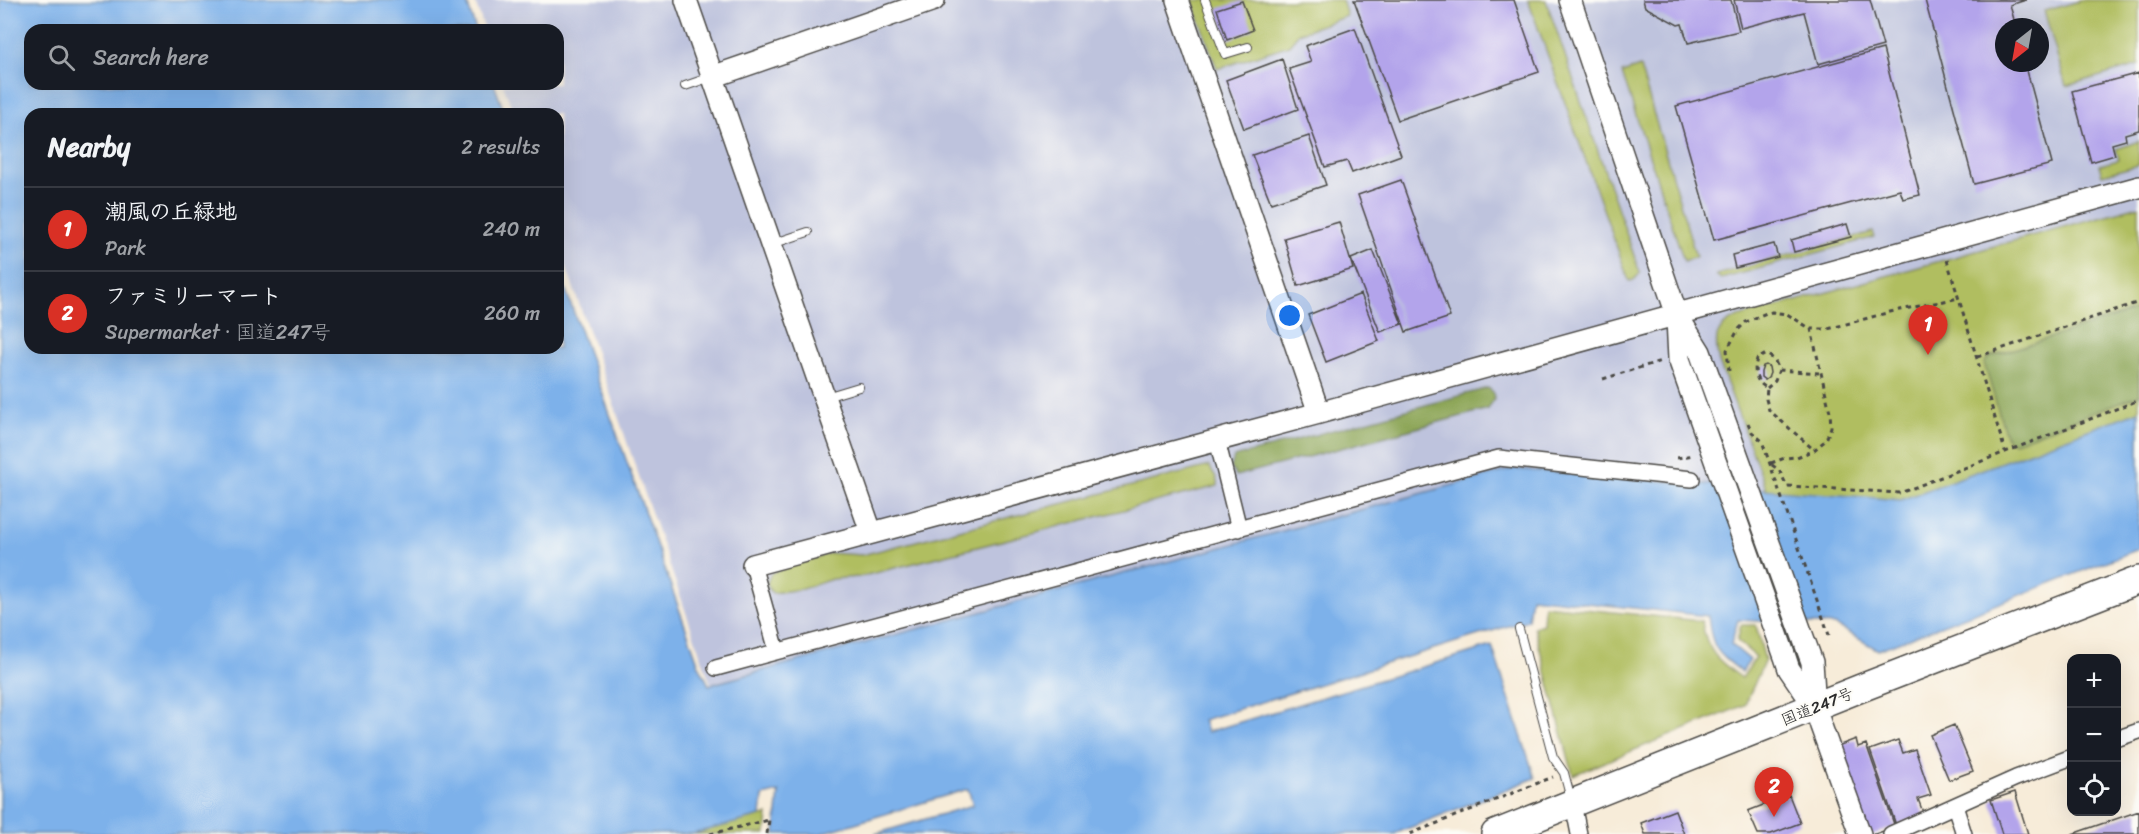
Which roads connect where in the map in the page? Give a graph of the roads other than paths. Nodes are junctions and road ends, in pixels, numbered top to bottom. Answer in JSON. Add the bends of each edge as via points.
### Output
{"nodes":[{"id":1,"x":686,"y":0,"type":"edge"},
{"id":2,"x":934,"y":0,"type":"edge"},
{"id":3,"x":1177,"y":0,"type":"edge"},
{"id":4,"x":1205,"y":0,"type":"edge"},
{"id":5,"x":1570,"y":0,"type":"edge"},
{"id":6,"x":1248,"y":47,"type":"dead end"},
{"id":7,"x":712,"y":77,"type":"junction"},
{"id":8,"x":685,"y":86,"type":"dead end"},
{"id":9,"x":2139,"y":187,"type":"edge"},
{"id":10,"x":808,"y":232,"type":"dead end"},
{"id":11,"x":771,"y":244,"type":"junction"},
{"id":12,"x":1677,"y":315,"type":"junction"},
{"id":13,"x":859,"y":387,"type":"dead end"},
{"id":14,"x":824,"y":398,"type":"junction"},
{"id":15,"x":1319,"y":413,"type":"junction"},
{"id":16,"x":1217,"y":440,"type":"junction"},
{"id":17,"x":1692,"y":478,"type":"dead end"},
{"id":18,"x":1239,"y":529,"type":"junction"},
{"id":19,"x":871,"y":532,"type":"junction"},
{"id":20,"x":753,"y":565,"type":"joint"},
{"id":21,"x":2139,"y":580,"type":"edge"},
{"id":22,"x":1519,"y":629,"type":"dead end"},
{"id":23,"x":777,"y":651,"type":"junction"},
{"id":24,"x":716,"y":668,"type":"dead end"},
{"id":25,"x":1815,"y":707,"type":"junction"},
{"id":26,"x":2139,"y":730,"type":"edge"},
{"id":27,"x":2121,"y":737,"type":"edge"},
{"id":28,"x":2067,"y":759,"type":"edge"},
{"id":29,"x":1573,"y":804,"type":"junction"},
{"id":30,"x":1955,"y":806,"type":"junction"},
{"id":31,"x":1495,"y":834,"type":"edge"},
{"id":32,"x":1580,"y":834,"type":"edge"},
{"id":33,"x":1860,"y":834,"type":"edge"},
{"id":34,"x":1891,"y":834,"type":"edge"},
{"id":35,"x":1964,"y":834,"type":"edge"}],
"edges":[{"from":1,"to":7,"type":"street"},
{"from":2,"to":7,"type":"street"},
{"from":3,"to":15,"type":"street"},
{"from":4,"to":6,"type":"lane","via":[[1225,54]]},
{"from":5,"to":12,"type":"street"},
{"from":7,"to":8,"type":"lane"},
{"from":7,"to":11,"type":"street"},
{"from":9,"to":12,"type":"street"},
{"from":10,"to":11,"type":"lane"},
{"from":11,"to":14,"type":"street"},
{"from":12,"to":15,"type":"street"},
{"from":12,"to":25,"type":"street","via":[[1700,352],[1812,662]]},
{"from":12,"to":25,"type":"street","via":[[1679,359],[1789,669]]},
{"from":13,"to":14,"type":"lane"},
{"from":14,"to":19,"type":"street"},
{"from":15,"to":16,"type":"street"},
{"from":16,"to":18,"type":"street"},
{"from":16,"to":19,"type":"street"},
{"from":17,"to":18,"type":"street","via":[[1499,458]]},
{"from":18,"to":23,"type":"street"},
{"from":19,"to":20,"type":"street"},
{"from":20,"to":23,"type":"street"},
{"from":21,"to":25,"type":"highway","name":"国道247号"},
{"from":22,"to":29,"type":"lane","via":[[1553,757],[1564,773]]},
{"from":23,"to":24,"type":"street"},
{"from":25,"to":29,"type":"highway","name":"国道247号"},
{"from":25,"to":33,"type":"street"},
{"from":26,"to":27,"type":"street"},
{"from":28,"to":30,"type":"street"},
{"from":29,"to":31,"type":"highway","name":"国道247号"},
{"from":29,"to":32,"type":"street"},
{"from":30,"to":34,"type":"street"},
{"from":30,"to":35,"type":"street"}]}
